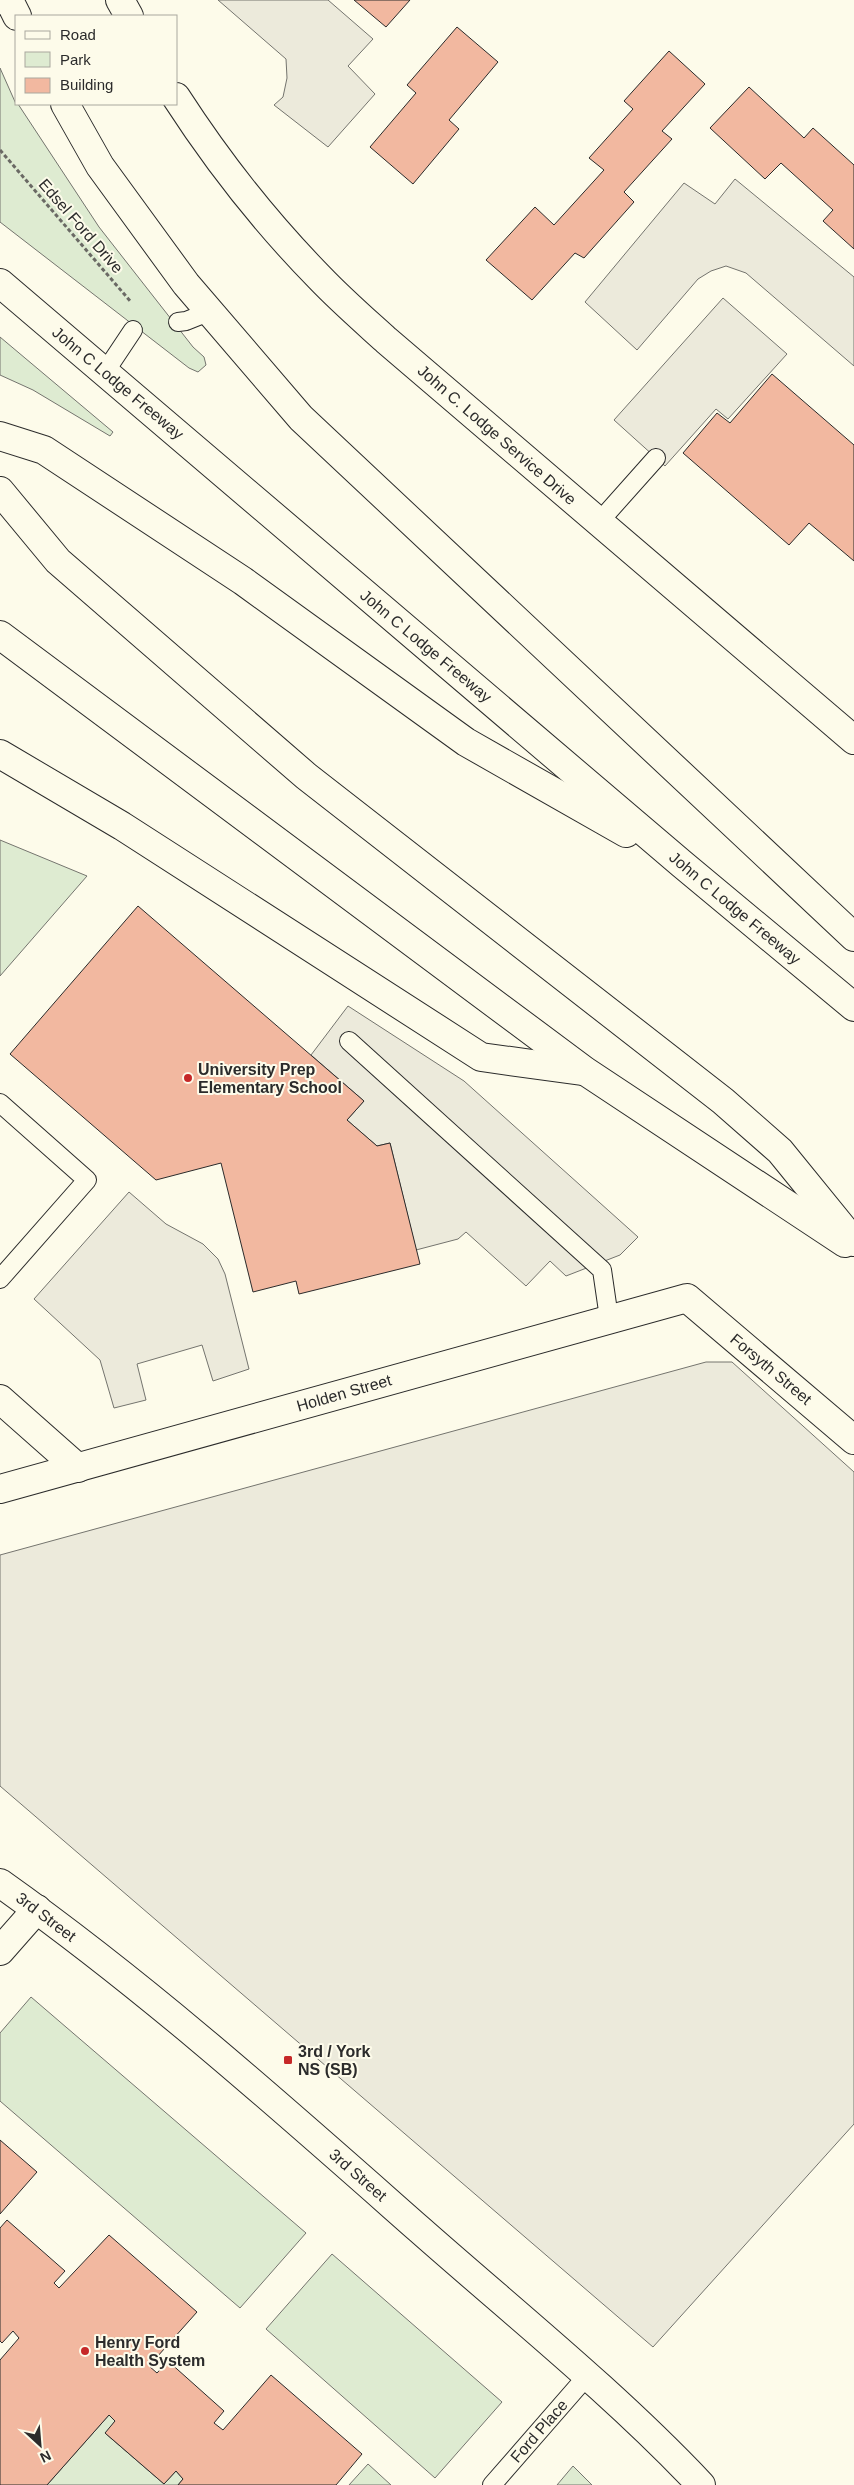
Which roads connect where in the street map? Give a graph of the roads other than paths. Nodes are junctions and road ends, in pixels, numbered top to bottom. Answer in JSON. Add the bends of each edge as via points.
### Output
{"nodes":[{"id":1,"x":9,"y":0,"type":"edge"},
{"id":2,"x":120,"y":0,"type":"edge"},
{"id":3,"x":16,"y":15,"type":"edge"},
{"id":4,"x":128,"y":15,"type":"edge"},
{"id":5,"x":178,"y":100,"type":"edge"},
{"id":6,"x":66,"y":105,"type":"edge"},
{"id":7,"x":0,"y":283,"type":"edge"},
{"id":8,"x":211,"y":311,"type":"junction"},
{"id":9,"x":178,"y":322,"type":"dead end"},
{"id":10,"x":133,"y":330,"type":"dead end"},
{"id":11,"x":105,"y":372,"type":"junction"},
{"id":12,"x":0,"y":436,"type":"edge"},
{"id":13,"x":656,"y":458,"type":"dead end"},
{"id":14,"x":0,"y":490,"type":"edge"},
{"id":15,"x":599,"y":522,"type":"junction"},
{"id":16,"x":0,"y":635,"type":"edge"},
{"id":17,"x":854,"y":740,"type":"edge"},
{"id":18,"x":0,"y":754,"type":"edge"},
{"id":19,"x":682,"y":864,"type":"junction"},
{"id":20,"x":854,"y":937,"type":"edge"},
{"id":21,"x":854,"y":1007,"type":"edge"},
{"id":22,"x":349,"y":1041,"type":"dead end"},
{"id":23,"x":585,"y":1071,"type":"junction"},
{"id":24,"x":0,"y":1103,"type":"edge"},
{"id":25,"x":854,"y":1242,"type":"edge"},
{"id":26,"x":854,"y":1249,"type":"edge"},
{"id":27,"x":0,"y":1278,"type":"edge"},
{"id":28,"x":687,"y":1298,"type":"joint"},
{"id":29,"x":608,"y":1318,"type":"junction"},
{"id":30,"x":0,"y":1399,"type":"edge"},
{"id":31,"x":854,"y":1440,"type":"edge"},
{"id":32,"x":78,"y":1468,"type":"junction"},
{"id":33,"x":0,"y":1489,"type":"edge"},
{"id":34,"x":0,"y":1883,"type":"edge"},
{"id":35,"x":37,"y":1909,"type":"junction"},
{"id":36,"x":0,"y":1951,"type":"edge"},
{"id":37,"x":587,"y":2376,"type":"junction"},
{"id":38,"x":492,"y":2485,"type":"edge"},
{"id":39,"x":701,"y":2485,"type":"edge"}],
"edges":[{"from":1,"to":3,"type":"main road"},
{"from":2,"to":4,"type":"main road"},
{"from":5,"to":15,"type":"main road","name":"John C. Lodge Service Drive","via":[[203,139],[259,211],[320,279],[386,340]]},
{"from":6,"to":8,"type":"main road","via":[[100,166],[186,284]]},
{"from":7,"to":11,"type":"main road","name":"John C Lodge Freeway"},
{"from":8,"to":9,"type":"lane"},
{"from":8,"to":20,"type":"main road","via":[[301,418]]},
{"from":10,"to":11,"type":"lane"},
{"from":11,"to":19,"type":"main road","name":"John C Lodge Freeway"},
{"from":12,"to":19,"type":"main road","via":[[44,450],[242,581],[466,742]]},
{"from":13,"to":15,"type":"lane"},
{"from":14,"to":25,"type":"main road","via":[[58,561],[306,776],[723,1101],[780,1151]]},
{"from":15,"to":17,"type":"main road","name":"John C. Lodge Service Drive"},
{"from":16,"to":23,"type":"main road"},
{"from":18,"to":23,"type":"main road","via":[[122,826],[481,1057]]},
{"from":19,"to":21,"type":"main road","name":"John C Lodge Freeway"},
{"from":22,"to":29,"type":"lane","via":[[602,1270]]},
{"from":23,"to":26,"type":"main road"},
{"from":24,"to":27,"type":"lane","via":[[87,1180]]},
{"from":28,"to":29,"type":"main road","name":"Holden Street"},
{"from":28,"to":31,"type":"main road","name":"Forsyth Street"},
{"from":29,"to":32,"type":"main road","name":"Holden Street"},
{"from":30,"to":32,"type":"main road"},
{"from":32,"to":33,"type":"main road","name":"Holden Street"},
{"from":34,"to":35,"type":"main road","name":"3rd Street"},
{"from":35,"to":36,"type":"main road"},
{"from":35,"to":37,"type":"main road","name":"3rd Street","via":[[232,2064]]},
{"from":37,"to":38,"type":"lane","name":"Ford Place"},
{"from":37,"to":39,"type":"main road","name":"3rd Street"}]}
